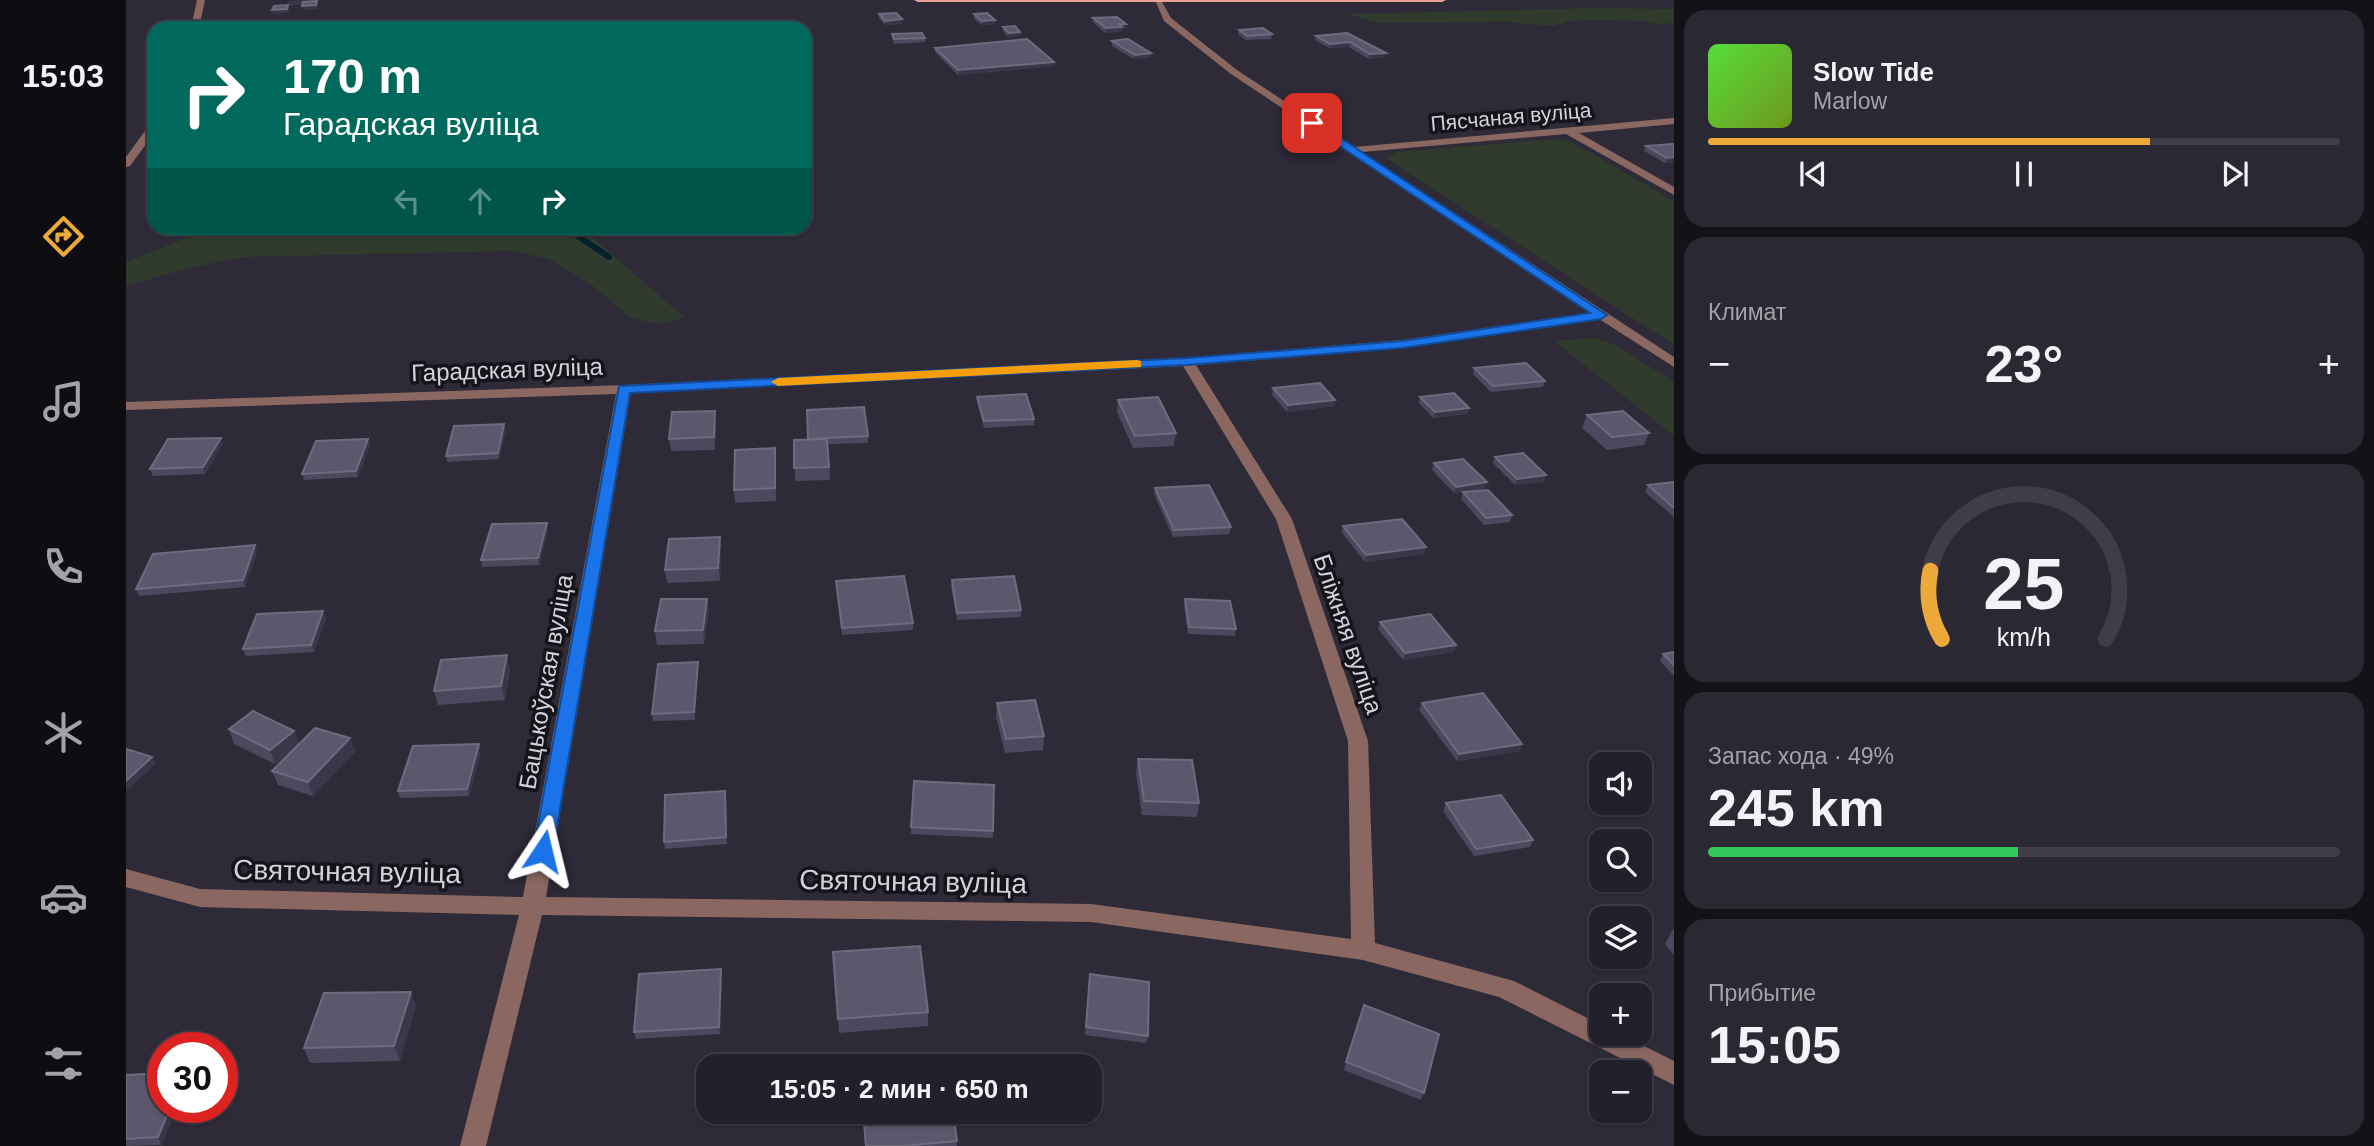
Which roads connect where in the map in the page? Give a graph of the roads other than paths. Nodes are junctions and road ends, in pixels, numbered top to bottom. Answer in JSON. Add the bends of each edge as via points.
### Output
{"nodes":[{"id":1,"x":201,"y":0,"type":"edge"},
{"id":2,"x":918,"y":0,"type":"edge"},
{"id":3,"x":1443,"y":0,"type":"edge"},
{"id":4,"x":1158,"y":1,"type":"edge"},
{"id":5,"x":196,"y":21,"type":"edge"},
{"id":6,"x":1674,"y":121,"type":"edge"},
{"id":7,"x":1569,"y":131,"type":"junction"},
{"id":8,"x":147,"y":136,"type":"edge"},
{"id":9,"x":1352,"y":150,"type":"junction"},
{"id":10,"x":126,"y":164,"type":"edge"},
{"id":11,"x":1674,"y":192,"type":"edge"},
{"id":12,"x":1601,"y":315,"type":"junction"},
{"id":13,"x":1187,"y":362,"type":"junction"},
{"id":14,"x":1674,"y":363,"type":"edge"},
{"id":15,"x":624,"y":389,"type":"junction"},
{"id":16,"x":126,"y":406,"type":"edge"},
{"id":17,"x":126,"y":878,"type":"edge"},
{"id":18,"x":533,"y":906,"type":"junction"},
{"id":19,"x":1363,"y":950,"type":"junction"},
{"id":20,"x":1674,"y":1074,"type":"edge"},
{"id":21,"x":473,"y":1146,"type":"edge"}],
"edges":[{"from":1,"to":5,"type":"street"},
{"from":2,"to":4,"type":"main road"},
{"from":3,"to":4,"type":"main road"},
{"from":4,"to":9,"type":"street","via":[[1167,19],[1190,39]]},
{"from":6,"to":7,"type":"street","name":"Пясчаная вуліца"},
{"from":7,"to":9,"type":"street","name":"Пясчаная вуліца"},
{"from":7,"to":11,"type":"street"},
{"from":8,"to":10,"type":"street"},
{"from":9,"to":12,"type":"street"},
{"from":12,"to":13,"type":"street","name":"Гарадская вуліца","via":[[1402,344]]},
{"from":12,"to":14,"type":"street"},
{"from":13,"to":15,"type":"street","name":"Гарадская вуліца"},
{"from":13,"to":19,"type":"street","name":"Бліжняя вуліца","via":[[1284,519],[1359,741]]},
{"from":15,"to":16,"type":"street","name":"Гарадская вуліца"},
{"from":15,"to":18,"type":"street","name":"Бацькоўская вуліца"},
{"from":17,"to":18,"type":"street","name":"Святочная вуліца","via":[[200,898]]},
{"from":18,"to":19,"type":"street","name":"Святочная вуліца","via":[[1091,913]]},
{"from":18,"to":21,"type":"street","name":"Бацькоўская вуліца"},
{"from":19,"to":20,"type":"street","name":"Святочная вуліца","via":[[1505,988]]}]}
